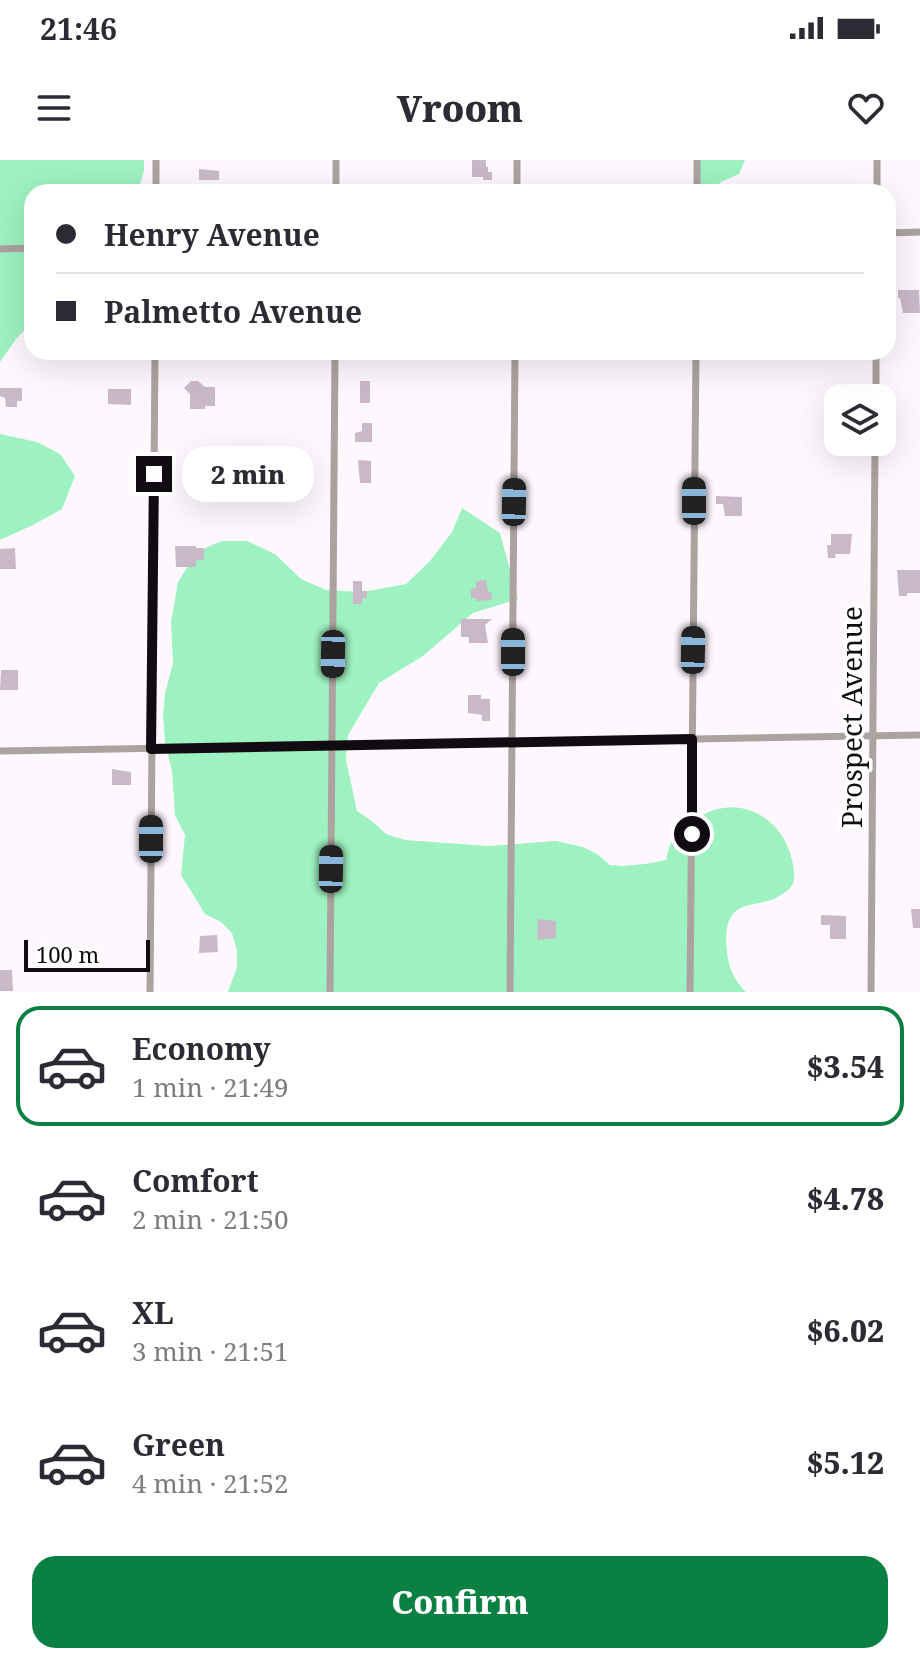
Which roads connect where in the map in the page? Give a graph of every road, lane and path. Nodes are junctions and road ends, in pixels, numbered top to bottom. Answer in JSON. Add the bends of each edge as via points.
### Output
{"nodes":[{"id":1,"x":156,"y":160,"type":"edge"},
{"id":2,"x":336,"y":160,"type":"edge"},
{"id":3,"x":517,"y":160,"type":"edge"},
{"id":4,"x":697,"y":160,"type":"edge"},
{"id":5,"x":877,"y":160,"type":"edge"},
{"id":6,"x":156,"y":184,"type":"edge"},
{"id":7,"x":336,"y":184,"type":"edge"},
{"id":8,"x":517,"y":184,"type":"edge"},
{"id":9,"x":697,"y":184,"type":"edge"},
{"id":10,"x":877,"y":184,"type":"edge"},
{"id":11,"x":920,"y":232,"type":"edge"},
{"id":12,"x":896,"y":233,"type":"edge"},
{"id":13,"x":24,"y":248,"type":"edge"},
{"id":14,"x":0,"y":249,"type":"edge"},
{"id":15,"x":155,"y":360,"type":"edge"},
{"id":16,"x":335,"y":360,"type":"edge"},
{"id":17,"x":515,"y":360,"type":"edge"},
{"id":18,"x":696,"y":360,"type":"edge"},
{"id":19,"x":876,"y":360,"type":"edge"},
{"id":20,"x":876,"y":384,"type":"edge"},
{"id":21,"x":875,"y":456,"type":"edge"},
{"id":22,"x":920,"y":735,"type":"edge"},
{"id":23,"x":873,"y":736,"type":"junction"},
{"id":24,"x":692,"y":739,"type":"junction"},
{"id":25,"x":512,"y":742,"type":"junction"},
{"id":26,"x":332,"y":745,"type":"junction"},
{"id":27,"x":151,"y":749,"type":"junction"},
{"id":28,"x":0,"y":751,"type":"edge"},
{"id":29,"x":150,"y":992,"type":"edge"},
{"id":30,"x":330,"y":992,"type":"edge"},
{"id":31,"x":510,"y":992,"type":"edge"},
{"id":32,"x":690,"y":992,"type":"edge"},
{"id":33,"x":871,"y":992,"type":"edge"}],
"edges":[{"from":1,"to":6,"type":"street"},
{"from":2,"to":7,"type":"street"},
{"from":3,"to":8,"type":"street"},
{"from":4,"to":9,"type":"street"},
{"from":5,"to":10,"type":"street"},
{"from":11,"to":12,"type":"street"},
{"from":13,"to":14,"type":"street"},
{"from":15,"to":27,"type":"street"},
{"from":16,"to":26,"type":"street"},
{"from":17,"to":25,"type":"street"},
{"from":18,"to":24,"type":"street"},
{"from":19,"to":20,"type":"street"},
{"from":21,"to":23,"type":"street","name":"Prospect Avenue"},
{"from":22,"to":23,"type":"street"},
{"from":23,"to":24,"type":"street"},
{"from":23,"to":33,"type":"street","name":"Prospect Avenue"},
{"from":24,"to":25,"type":"street"},
{"from":24,"to":32,"type":"street"},
{"from":25,"to":26,"type":"street"},
{"from":25,"to":31,"type":"street"},
{"from":26,"to":27,"type":"street"},
{"from":26,"to":30,"type":"street"},
{"from":27,"to":28,"type":"street"},
{"from":27,"to":29,"type":"street"}]}
